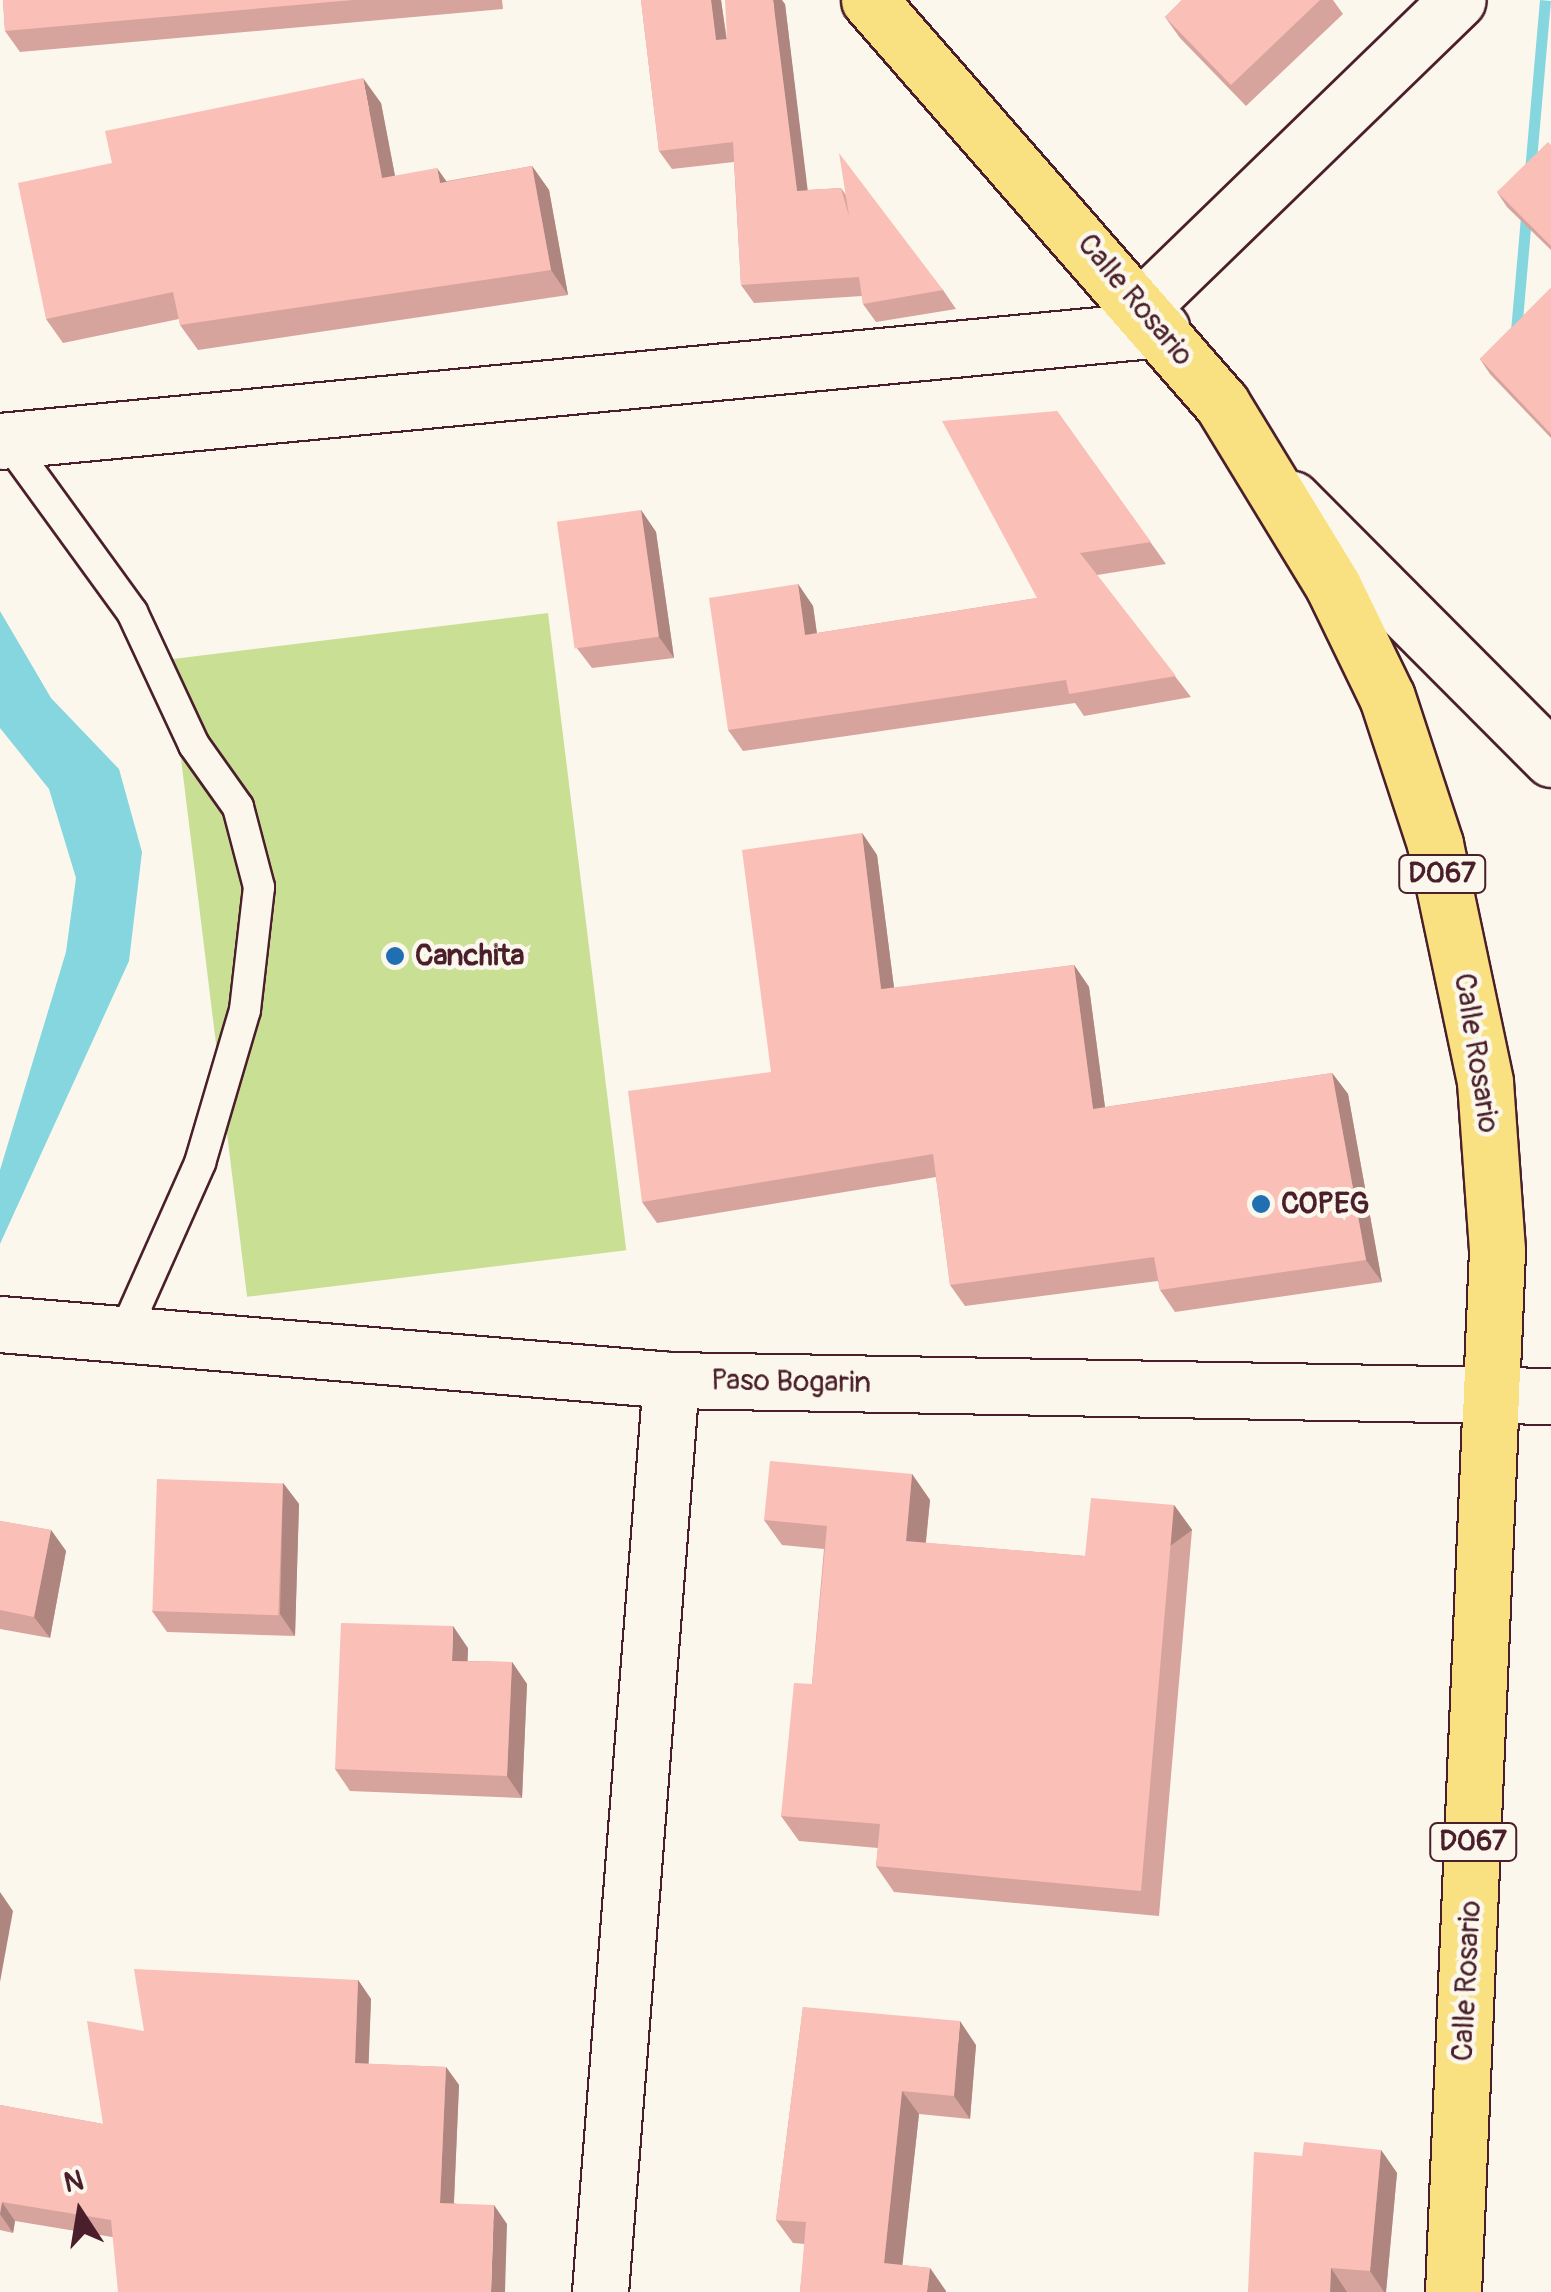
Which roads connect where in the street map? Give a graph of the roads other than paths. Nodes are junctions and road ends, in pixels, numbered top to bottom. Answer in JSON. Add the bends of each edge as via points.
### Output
{"nodes":[{"id":1,"x":869,"y":0,"type":"edge"},
{"id":2,"x":1458,"y":0,"type":"edge"},
{"id":3,"x":1152,"y":317,"type":"junction"},
{"id":4,"x":4,"y":440,"type":"edge"},
{"id":5,"x":1271,"y":478,"type":"junction"},
{"id":6,"x":1551,"y":759,"type":"edge"},
{"id":7,"x":17,"y":1326,"type":"edge"},
{"id":8,"x":123,"y":1336,"type":"junction"},
{"id":9,"x":671,"y":1380,"type":"junction"},
{"id":10,"x":1494,"y":1393,"type":"junction"},
{"id":11,"x":1551,"y":1396,"type":"edge"},
{"id":12,"x":600,"y":2292,"type":"edge"},
{"id":13,"x":1453,"y":2292,"type":"edge"}],
"edges":[{"from":1,"to":3,"type":"main road","name":"Calle Rosario","number":"D067"},
{"from":2,"to":3,"type":"street"},
{"from":3,"to":4,"type":"street"},
{"from":3,"to":5,"type":"main road","name":"Calle Rosario","number":"D067"},
{"from":4,"to":8,"type":"lane","via":[[132,612],[194,745],[238,808],[260,888],[245,1010],[200,1163]]},
{"from":5,"to":6,"type":"street"},
{"from":5,"to":10,"type":"main road","name":"Calle Rosario","number":"D067","via":[[1386,696],[1436,844],[1485,1082],[1498,1251]]},
{"from":7,"to":8,"type":"street","name":"Paso Bogarin"},
{"from":8,"to":9,"type":"street","name":"Paso Bogarin"},
{"from":9,"to":10,"type":"street","name":"Paso Bogarin"},
{"from":9,"to":12,"type":"street"},
{"from":10,"to":11,"type":"street","name":"Paso Bogarin"},
{"from":10,"to":13,"type":"main road","name":"Calle Rosario","number":"D067"}]}
